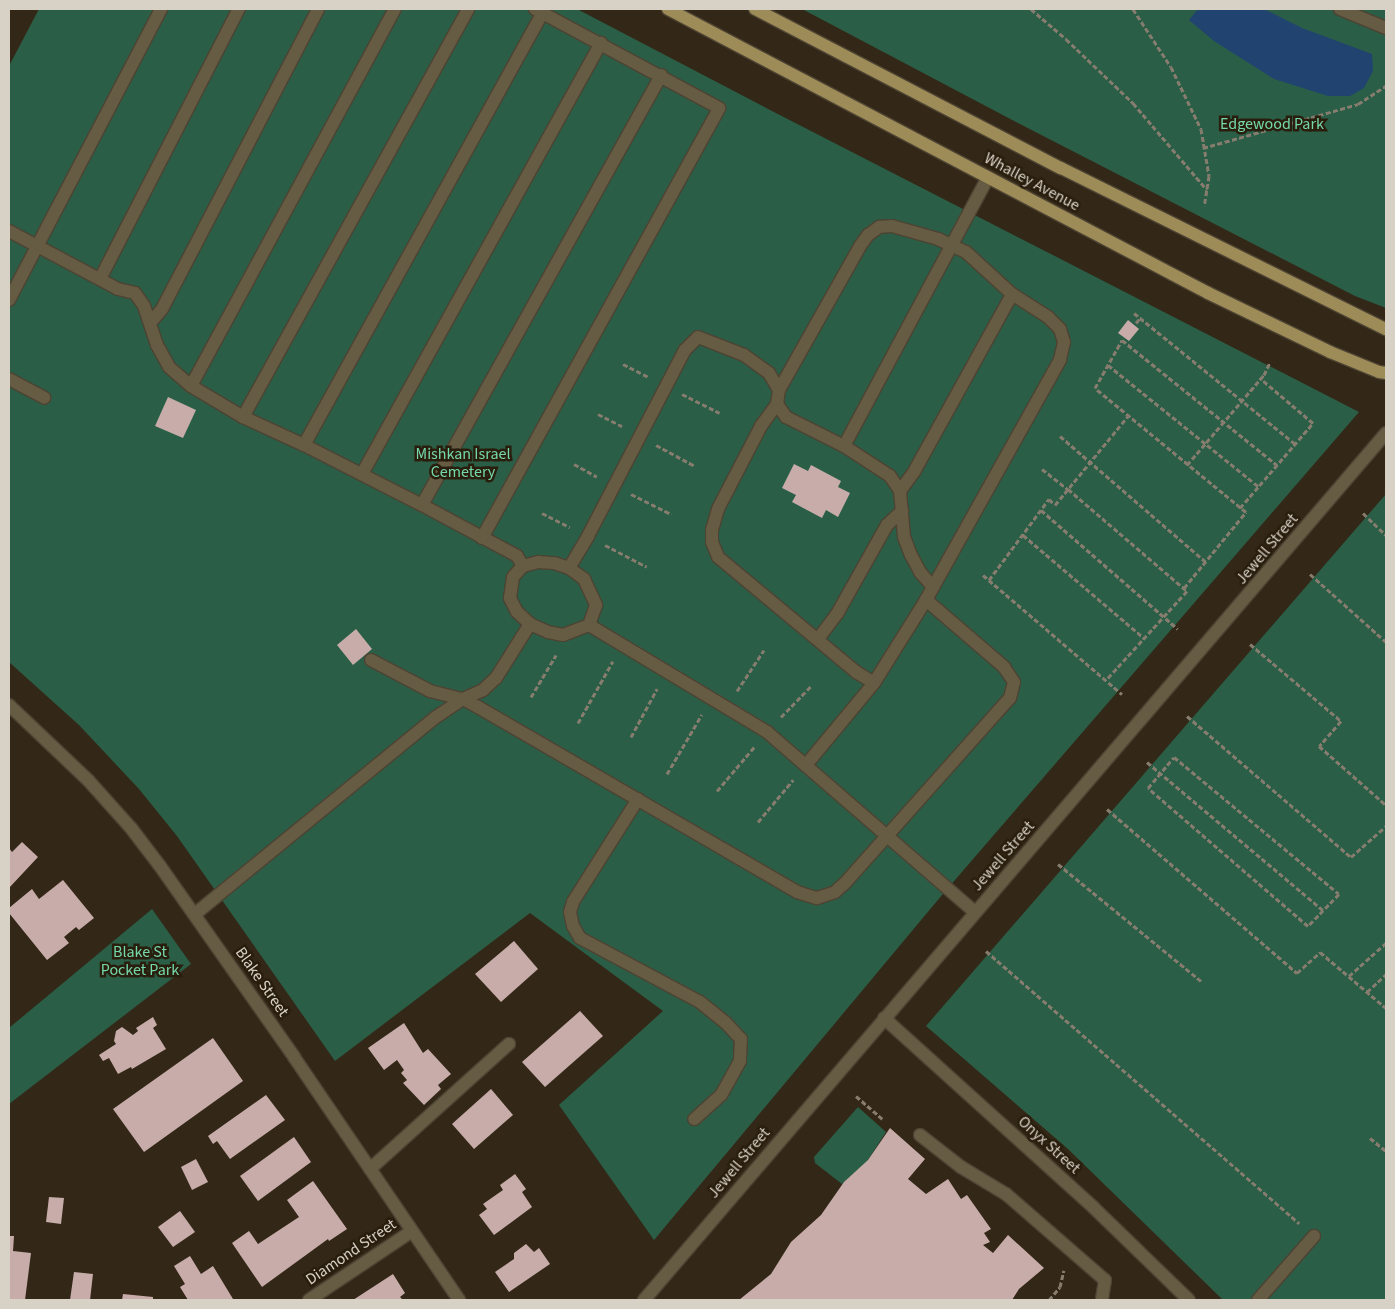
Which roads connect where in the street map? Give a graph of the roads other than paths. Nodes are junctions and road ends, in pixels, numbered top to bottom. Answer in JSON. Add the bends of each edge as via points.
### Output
{"nodes":[{"id":1,"x":161,"y":9,"type":"edge"},
{"id":2,"x":239,"y":9,"type":"edge"},
{"id":3,"x":318,"y":9,"type":"edge"},
{"id":4,"x":395,"y":9,"type":"edge"},
{"id":5,"x":468,"y":9,"type":"edge"},
{"id":6,"x":668,"y":9,"type":"edge"},
{"id":7,"x":755,"y":9,"type":"edge"},
{"id":8,"x":1340,"y":9,"type":"edge"},
{"id":9,"x":538,"y":11,"type":"edge"},
{"id":10,"x":1386,"y":28,"type":"edge"},
{"id":11,"x":601,"y":43,"type":"junction"},
{"id":12,"x":661,"y":75,"type":"junction"},
{"id":13,"x":988,"y":177,"type":"junction"},
{"id":14,"x":9,"y":231,"type":"edge"},
{"id":15,"x":952,"y":244,"type":"junction"},
{"id":16,"x":37,"y":246,"type":"junction"},
{"id":17,"x":100,"y":279,"type":"junction"},
{"id":18,"x":1012,"y":294,"type":"junction"},
{"id":19,"x":9,"y":300,"type":"edge"},
{"id":20,"x":150,"y":323,"type":"junction"},
{"id":21,"x":1386,"y":330,"type":"edge"},
{"id":22,"x":1386,"y":372,"type":"edge"},
{"id":23,"x":9,"y":379,"type":"edge"},
{"id":24,"x":191,"y":386,"type":"junction"},
{"id":25,"x":779,"y":390,"type":"junction"},
{"id":26,"x":44,"y":398,"type":"dead end"},
{"id":27,"x":776,"y":404,"type":"junction"},
{"id":28,"x":243,"y":417,"type":"junction"},
{"id":29,"x":1386,"y":433,"type":"edge"},
{"id":30,"x":304,"y":445,"type":"junction"},
{"id":31,"x":844,"y":446,"type":"junction"},
{"id":32,"x":362,"y":474,"type":"junction"},
{"id":33,"x":900,"y":490,"type":"junction"},
{"id":34,"x":422,"y":505,"type":"junction"},
{"id":35,"x":902,"y":511,"type":"junction"},
{"id":36,"x":482,"y":538,"type":"junction"},
{"id":37,"x":523,"y":566,"type":"junction"},
{"id":38,"x":569,"y":568,"type":"junction"},
{"id":39,"x":933,"y":587,"type":"junction"},
{"id":40,"x":926,"y":600,"type":"junction"},
{"id":41,"x":530,"y":624,"type":"junction"},
{"id":42,"x":589,"y":625,"type":"junction"},
{"id":43,"x":818,"y":639,"type":"junction"},
{"id":44,"x":371,"y":660,"type":"dead end"},
{"id":45,"x":874,"y":683,"type":"junction"},
{"id":46,"x":463,"y":700,"type":"junction"},
{"id":47,"x":9,"y":705,"type":"edge"},
{"id":48,"x":806,"y":765,"type":"junction"},
{"id":49,"x":638,"y":799,"type":"junction"},
{"id":50,"x":887,"y":835,"type":"junction"},
{"id":51,"x":975,"y":912,"type":"junction"},
{"id":52,"x":195,"y":914,"type":"junction"},
{"id":53,"x":884,"y":1018,"type":"junction"},
{"id":54,"x":509,"y":1044,"type":"dead end"},
{"id":55,"x":694,"y":1119,"type":"dead end"},
{"id":56,"x":920,"y":1134,"type":"dead end"},
{"id":57,"x":370,"y":1169,"type":"junction"},
{"id":58,"x":412,"y":1231,"type":"junction"},
{"id":59,"x":1314,"y":1236,"type":"road end"},
{"id":60,"x":309,"y":1300,"type":"edge"},
{"id":61,"x":460,"y":1300,"type":"edge"},
{"id":62,"x":644,"y":1300,"type":"edge"},
{"id":63,"x":1102,"y":1300,"type":"edge"},
{"id":64,"x":1189,"y":1300,"type":"edge"},
{"id":65,"x":1258,"y":1300,"type":"edge"}],
"edges":[{"from":1,"to":16,"type":"street"},
{"from":2,"to":17,"type":"street"},
{"from":3,"to":20,"type":"street","via":[[162,309]]},
{"from":4,"to":24,"type":"street"},
{"from":5,"to":28,"type":"street"},
{"from":6,"to":13,"type":"main road","name":"Whalley Avenue"},
{"from":7,"to":21,"type":"main road","name":"Whalley Avenue","via":[[1061,168]]},
{"from":8,"to":10,"type":"street"},
{"from":9,"to":11,"type":"street"},
{"from":9,"to":30,"type":"street"},
{"from":11,"to":12,"type":"street"},
{"from":11,"to":32,"type":"street"},
{"from":12,"to":34,"type":"street"},
{"from":12,"to":36,"type":"street","via":[[719,108]]},
{"from":13,"to":15,"type":"street"},
{"from":13,"to":22,"type":"main road","name":"Whalley Avenue","via":[[1217,297],[1330,352]]},
{"from":14,"to":16,"type":"street"},
{"from":15,"to":18,"type":"street","via":[[966,252]]},
{"from":15,"to":25,"type":"street","via":[[892,226],[879,227],[868,235]]},
{"from":15,"to":31,"type":"street"},
{"from":16,"to":17,"type":"street"},
{"from":16,"to":19,"type":"street"},
{"from":17,"to":20,"type":"street","via":[[135,294]]},
{"from":18,"to":33,"type":"street","via":[[915,470]]},
{"from":18,"to":39,"type":"street","via":[[1048,317],[1060,329],[1064,342],[1060,360]]},
{"from":20,"to":24,"type":"street","via":[[169,367]]},
{"from":23,"to":26,"type":"street"},
{"from":24,"to":28,"type":"street"},
{"from":25,"to":27,"type":"street"},
{"from":25,"to":38,"type":"street","via":[[769,373],[744,355],[698,337],[685,350]]},
{"from":27,"to":31,"type":"street","via":[[786,417]]},
{"from":27,"to":43,"type":"street","via":[[718,509],[712,542],[718,557]]},
{"from":28,"to":30,"type":"street"},
{"from":29,"to":51,"type":"street","name":"Jewell Street"},
{"from":30,"to":32,"type":"street"},
{"from":31,"to":33,"type":"street","via":[[890,476]]},
{"from":32,"to":34,"type":"street"},
{"from":33,"to":35,"type":"street"},
{"from":34,"to":36,"type":"street"},
{"from":35,"to":39,"type":"street","via":[[904,537],[911,555]]},
{"from":35,"to":43,"type":"street","via":[[888,526],[837,614]]},
{"from":36,"to":37,"type":"street","via":[[517,556]]},
{"from":37,"to":38,"type":"street","via":[[538,562]]},
{"from":37,"to":41,"type":"street","via":[[513,577],[510,598],[517,612]]},
{"from":38,"to":42,"type":"street","via":[[584,579],[594,596],[596,605]]},
{"from":39,"to":40,"type":"street"},
{"from":40,"to":45,"type":"street"},
{"from":40,"to":50,"type":"street","via":[[1004,666],[1014,682],[1010,698]]},
{"from":41,"to":42,"type":"street","via":[[563,635]]},
{"from":41,"to":46,"type":"street","via":[[496,678],[483,690]]},
{"from":42,"to":48,"type":"street","via":[[767,732]]},
{"from":43,"to":45,"type":"street"},
{"from":44,"to":46,"type":"street","via":[[430,691]]},
{"from":45,"to":48,"type":"street"},
{"from":46,"to":49,"type":"street"},
{"from":46,"to":52,"type":"street","via":[[436,717]]},
{"from":47,"to":52,"type":"street","name":"Blake Street","via":[[60,752],[131,828]]},
{"from":48,"to":50,"type":"street"},
{"from":49,"to":50,"type":"street","via":[[797,892],[818,898],[835,892],[845,883]]},
{"from":49,"to":55,"type":"street","via":[[572,902],[570,912],[580,938],[700,1002],[741,1039],[740,1061],[720,1096]]},
{"from":50,"to":51,"type":"street"},
{"from":51,"to":53,"type":"street","name":"Jewell Street"},
{"from":52,"to":57,"type":"street","name":"Blake Street"},
{"from":53,"to":62,"type":"street","name":"Jewell Street"},
{"from":53,"to":64,"type":"street","name":"Onyx Street","via":[[1094,1208]]},
{"from":54,"to":57,"type":"street"},
{"from":56,"to":63,"type":"street","via":[[961,1167],[1006,1194],[1105,1280]]},
{"from":57,"to":58,"type":"street","name":"Blake Street"},
{"from":58,"to":60,"type":"street","name":"Diamond Street"},
{"from":58,"to":61,"type":"street","name":"Blake Street"},
{"from":59,"to":65,"type":"street"}]}
